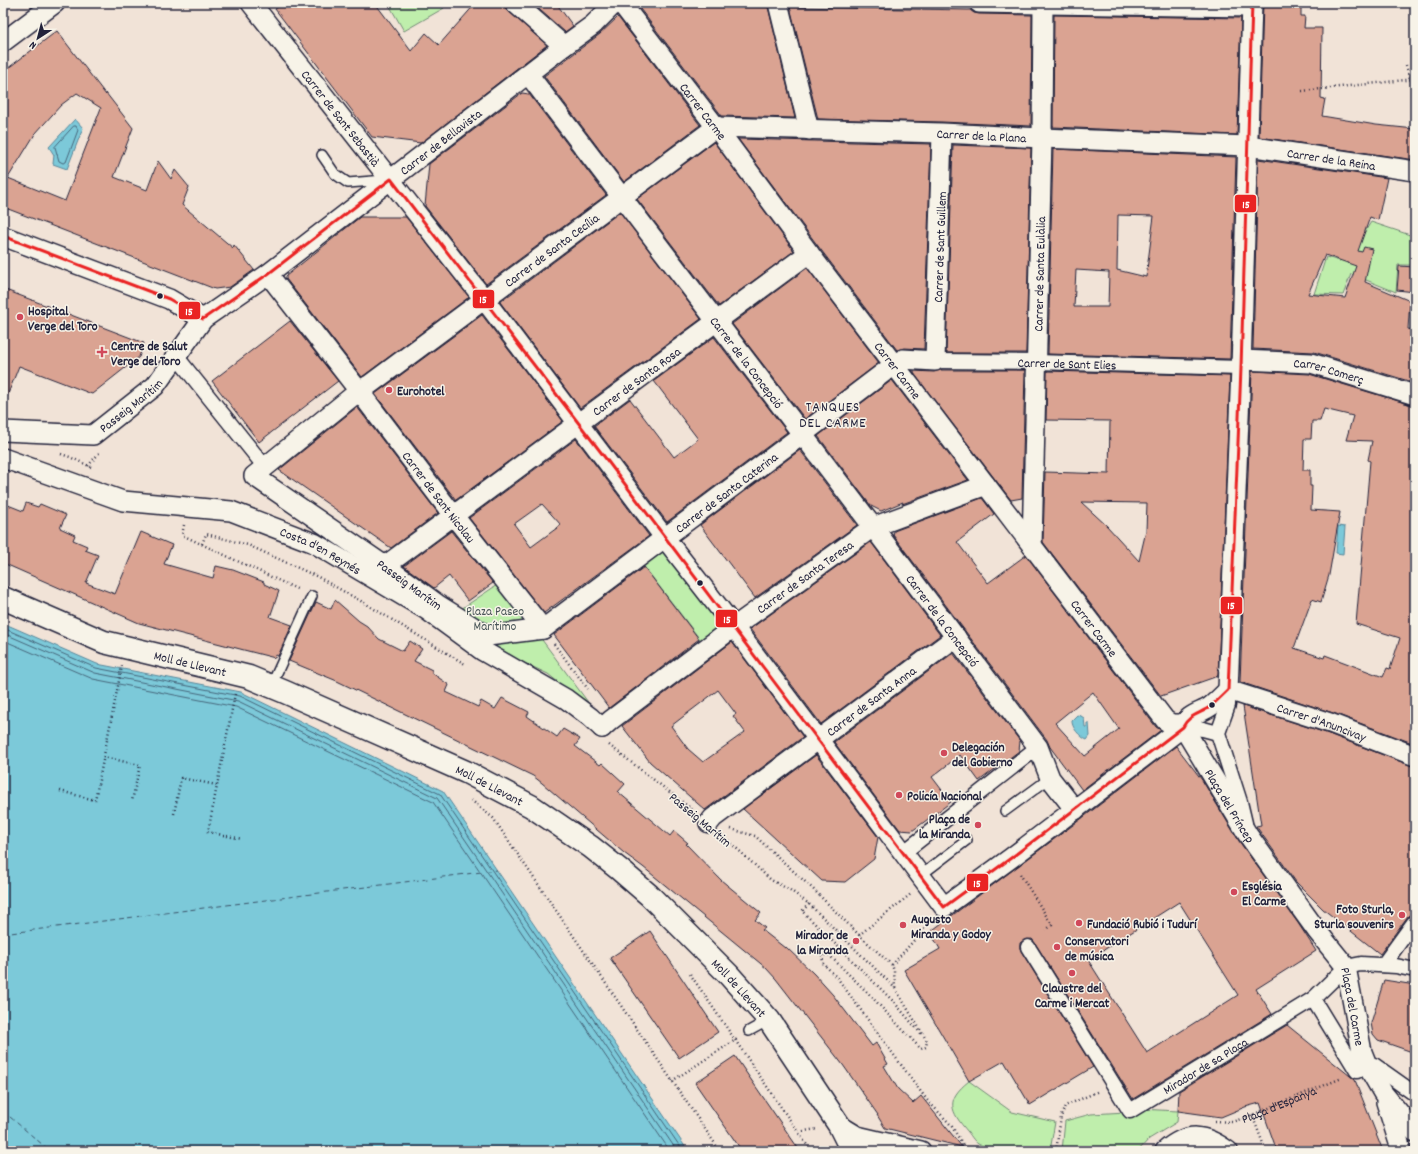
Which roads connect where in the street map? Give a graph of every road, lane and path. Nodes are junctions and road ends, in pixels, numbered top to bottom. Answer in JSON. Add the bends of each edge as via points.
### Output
{"nodes":[{"id":1,"x":55,"y":3,"type":"edge"},
{"id":2,"x":251,"y":3,"type":"edge"},
{"id":3,"x":515,"y":3,"type":"edge"},
{"id":4,"x":615,"y":3,"type":"edge"},
{"id":5,"x":621,"y":3,"type":"edge"},
{"id":6,"x":778,"y":3,"type":"edge"},
{"id":7,"x":978,"y":3,"type":"edge"},
{"id":8,"x":1043,"y":3,"type":"edge"},
{"id":9,"x":1252,"y":5,"type":"edge"},
{"id":10,"x":3,"y":42,"type":"edge"},
{"id":11,"x":564,"y":46,"type":"junction"},
{"id":12,"x":1406,"y":65,"type":"dead end"},
{"id":13,"x":528,"y":74,"type":"junction"},
{"id":14,"x":1410,"y":79,"type":"junction"},
{"id":15,"x":1415,"y":79,"type":"edge"},
{"id":16,"x":1302,"y":91,"type":"dead end"},
{"id":17,"x":716,"y":126,"type":"junction"},
{"id":18,"x":809,"y":130,"type":"junction"},
{"id":19,"x":942,"y":133,"type":"junction"},
{"id":20,"x":1042,"y":138,"type":"junction"},
{"id":21,"x":1248,"y":146,"type":"junction"},
{"id":22,"x":322,"y":155,"type":"dead end"},
{"id":23,"x":1415,"y":171,"type":"edge"},
{"id":24,"x":391,"y":179,"type":"junction"},
{"id":25,"x":622,"y":197,"type":"junction"},
{"id":26,"x":3,"y":236,"type":"edge"},
{"id":27,"x":809,"y":253,"type":"junction"},
{"id":28,"x":268,"y":274,"type":"junction"},
{"id":29,"x":484,"y":299,"type":"junction"},
{"id":30,"x":203,"y":319,"type":"junction"},
{"id":31,"x":716,"y":322,"type":"junction"},
{"id":32,"x":176,"y":356,"type":"junction"},
{"id":33,"x":935,"y":361,"type":"junction"},
{"id":34,"x":1036,"y":362,"type":"junction"},
{"id":35,"x":895,"y":364,"type":"junction"},
{"id":36,"x":1241,"y":364,"type":"junction"},
{"id":37,"x":359,"y":391,"type":"junction"},
{"id":38,"x":1415,"y":395,"type":"edge"},
{"id":39,"x":578,"y":424,"type":"junction"},
{"id":40,"x":3,"y":432,"type":"edge"},
{"id":41,"x":802,"y":434,"type":"junction"},
{"id":42,"x":101,"y":451,"type":"dead end"},
{"id":43,"x":56,"y":453,"type":"dead end"},
{"id":44,"x":3,"y":458,"type":"edge"},
{"id":45,"x":88,"y":466,"type":"junction"},
{"id":46,"x":95,"y":470,"type":"dead end"},
{"id":47,"x":260,"y":471,"type":"junction"},
{"id":48,"x":986,"y":486,"type":"junction"},
{"id":49,"x":452,"y":515,"type":"junction"},
{"id":50,"x":873,"y":527,"type":"junction"},
{"id":51,"x":182,"y":535,"type":"dead end"},
{"id":52,"x":664,"y":537,"type":"junction"},
{"id":53,"x":202,"y":544,"type":"junction"},
{"id":54,"x":1032,"y":546,"type":"junction"},
{"id":55,"x":385,"y":566,"type":"junction"},
{"id":56,"x":312,"y":596,"type":"joint"},
{"id":57,"x":3,"y":598,"type":"edge"},
{"id":58,"x":734,"y":627,"type":"junction"},
{"id":59,"x":542,"y":629,"type":"junction"},
{"id":60,"x":488,"y":636,"type":"joint"},
{"id":61,"x":956,"y":637,"type":"junction"},
{"id":62,"x":123,"y":662,"type":"dead end"},
{"id":63,"x":471,"y":667,"type":"dead end"},
{"id":64,"x":271,"y":686,"type":"junction"},
{"id":65,"x":1228,"y":690,"type":"junction"},
{"id":66,"x":236,"y":691,"type":"dead end"},
{"id":67,"x":592,"y":695,"type":"dead end"},
{"id":68,"x":1183,"y":725,"type":"junction"},
{"id":69,"x":1218,"y":733,"type":"junction"},
{"id":70,"x":602,"y":734,"type":"junction"},
{"id":71,"x":818,"y":740,"type":"junction"},
{"id":72,"x":1038,"y":747,"type":"junction"},
{"id":73,"x":1415,"y":756,"type":"edge"},
{"id":74,"x":104,"y":757,"type":"junction"},
{"id":75,"x":1050,"y":778,"type":"junction"},
{"id":76,"x":218,"y":785,"type":"junction"},
{"id":77,"x":60,"y":791,"type":"dead end"},
{"id":78,"x":467,"y":796,"type":"dead end"},
{"id":79,"x":132,"y":801,"type":"dead end"},
{"id":80,"x":1075,"y":810,"type":"junction"},
{"id":81,"x":1005,"y":812,"type":"dead end"},
{"id":82,"x":174,"y":814,"type":"dead end"},
{"id":83,"x":710,"y":823,"type":"junction"},
{"id":84,"x":1248,"y":835,"type":"junction"},
{"id":85,"x":242,"y":839,"type":"dead end"},
{"id":86,"x":967,"y":840,"type":"dead end"},
{"id":87,"x":900,"y":849,"type":"junction"},
{"id":88,"x":1010,"y":858,"type":"junction"},
{"id":89,"x":923,"y":880,"type":"junction"},
{"id":90,"x":809,"y":904,"type":"junction"},
{"id":91,"x":944,"y":907,"type":"junction"},
{"id":92,"x":1415,"y":921,"type":"edge"},
{"id":93,"x":1046,"y":930,"type":"dead end"},
{"id":94,"x":1317,"y":931,"type":"joint"},
{"id":95,"x":859,"y":935,"type":"junction"},
{"id":96,"x":1028,"y":947,"type":"dead end"},
{"id":97,"x":892,"y":965,"type":"junction"},
{"id":98,"x":1383,"y":965,"type":"junction"},
{"id":99,"x":1346,"y":967,"type":"junction"},
{"id":100,"x":1415,"y":970,"type":"edge"},
{"id":101,"x":690,"y":974,"type":"dead end"},
{"id":102,"x":895,"y":988,"type":"junction"},
{"id":103,"x":1313,"y":999,"type":"junction"},
{"id":104,"x":769,"y":1020,"type":"junction"},
{"id":105,"x":749,"y":1031,"type":"joint"},
{"id":106,"x":736,"y":1040,"type":"junction"},
{"id":107,"x":927,"y":1041,"type":"junction"},
{"id":108,"x":1366,"y":1068,"type":"junction"},
{"id":109,"x":672,"y":1081,"type":"junction"},
{"id":110,"x":1112,"y":1084,"type":"junction"},
{"id":111,"x":1383,"y":1093,"type":"junction"},
{"id":112,"x":1415,"y":1094,"type":"edge"},
{"id":113,"x":1252,"y":1115,"type":"junction"},
{"id":114,"x":1208,"y":1120,"type":"dead end"},
{"id":115,"x":839,"y":1125,"type":"junction"},
{"id":116,"x":798,"y":1132,"type":"junction"},
{"id":117,"x":1415,"y":1132,"type":"edge"},
{"id":118,"x":966,"y":1150,"type":"dead end"},
{"id":119,"x":1056,"y":1150,"type":"edge"},
{"id":120,"x":720,"y":1151,"type":"edge"},
{"id":121,"x":811,"y":1151,"type":"edge"},
{"id":122,"x":852,"y":1151,"type":"edge"},
{"id":123,"x":921,"y":1151,"type":"edge"},
{"id":124,"x":1165,"y":1151,"type":"edge"},
{"id":125,"x":1228,"y":1151,"type":"edge"},
{"id":126,"x":1266,"y":1151,"type":"edge"},
{"id":127,"x":1400,"y":1151,"type":"edge"}],
"edges":[{"from":1,"to":10,"type":"street"},
{"from":2,"to":24,"type":"street","name":"Carrer de Sant Sebastià"},
{"from":3,"to":11,"type":"street"},
{"from":4,"to":11,"type":"street","name":"Carrer de Bellavista","via":[[593,25]]},
{"from":5,"to":17,"type":"street","name":"Carrer Carme"},
{"from":6,"to":18,"type":"street"},
{"from":7,"to":8,"type":"street"},
{"from":8,"to":9,"type":"street"},
{"from":8,"to":20,"type":"street","name":"Carrer de Santa Eulàlia"},
{"from":9,"to":21,"type":"street"},
{"from":11,"to":13,"type":"street","name":"Carrer de Bellavista"},
{"from":12,"to":14,"type":"path"},
{"from":13,"to":24,"type":"street","name":"Carrer de Bellavista"},
{"from":13,"to":25,"type":"street","name":"Carrer de la Concepció"},
{"from":14,"to":15,"type":"path"},
{"from":14,"to":16,"type":"path"},
{"from":17,"to":18,"type":"street","name":"Carrer de la Plana"},
{"from":17,"to":25,"type":"street","name":"Carrer de Santa Cecília"},
{"from":17,"to":27,"type":"street","name":"Carrer Carme"},
{"from":18,"to":19,"type":"street","name":"Carrer de la Plana"},
{"from":19,"to":20,"type":"street","name":"Carrer de la Plana"},
{"from":19,"to":33,"type":"street","name":"Carrer de Sant Guillem"},
{"from":20,"to":21,"type":"street","name":"Carrer de la Plana"},
{"from":20,"to":34,"type":"street","name":"Carrer de Santa Eulàlia"},
{"from":21,"to":23,"type":"street","name":"Carrer de la Reina"},
{"from":21,"to":36,"type":"street"},
{"from":22,"to":24,"type":"lane","via":[[335,174],[348,183]]},
{"from":24,"to":28,"type":"street","name":"Carrer de Bellavista"},
{"from":24,"to":29,"type":"street","name":"Carrer de Sant Sebastià"},
{"from":25,"to":29,"type":"street","name":"Carrer de Santa Cecília"},
{"from":25,"to":31,"type":"street","name":"Carrer de la Concepció"},
{"from":26,"to":30,"type":"street","via":[[169,299]]},
{"from":27,"to":31,"type":"street","name":"Carrer de Santa Rosa"},
{"from":27,"to":35,"type":"street","name":"Carrer Carme"},
{"from":28,"to":30,"type":"street","name":"Carrer de Bellavista"},
{"from":28,"to":37,"type":"street","name":"Carrer de Sant Nicolau"},
{"from":29,"to":37,"type":"street","name":"Carrer de Santa Cecília"},
{"from":29,"to":39,"type":"street","name":"Carrer de Sant Sebastià"},
{"from":30,"to":32,"type":"street","name":"Carrer de Bellavista"},
{"from":31,"to":39,"type":"street","name":"Carrer de Santa Rosa"},
{"from":31,"to":41,"type":"street","name":"Carrer de la Concepció"},
{"from":32,"to":40,"type":"street","name":"Passeig Marítim","via":[[155,386],[112,425],[93,435]]},
{"from":32,"to":47,"type":"street","name":"Passeig Marítim"},
{"from":33,"to":34,"type":"street","name":"Carrer de Sant Elies"},
{"from":33,"to":35,"type":"street","name":"Carrer de Sant Elies","via":[[903,359]]},
{"from":34,"to":36,"type":"street","name":"Carrer de Sant Elies"},
{"from":34,"to":54,"type":"street","name":"Carrer de Santa Eulàlia"},
{"from":35,"to":41,"type":"street","name":"Carrer de Santa Caterina"},
{"from":35,"to":48,"type":"street","name":"Carrer Carme"},
{"from":36,"to":38,"type":"street","name":"Carrer Comerç","via":[[1311,363]]},
{"from":36,"to":65,"type":"street"},
{"from":37,"to":47,"type":"street","name":"Carrer de Santa Cecília"},
{"from":37,"to":49,"type":"street","name":"Carrer de Sant Nicolau"},
{"from":39,"to":49,"type":"street","name":"Carrer de Santa Rosa"},
{"from":39,"to":52,"type":"street","name":"Carrer de Sant Sebastià"},
{"from":41,"to":50,"type":"street","name":"Carrer de la Concepció"},
{"from":41,"to":52,"type":"street","name":"Carrer de Santa Caterina"},
{"from":42,"to":45,"type":"path"},
{"from":43,"to":45,"type":"path"},
{"from":44,"to":70,"type":"street","name":"Costa d'en Reynés","via":[[123,501],[231,511],[314,543],[427,610],[483,650],[566,699],[590,717]]},
{"from":45,"to":46,"type":"path"},
{"from":47,"to":55,"type":"street","name":"Passeig Marítim"},
{"from":48,"to":50,"type":"street","name":"Carrer de Santa Teresa"},
{"from":48,"to":54,"type":"street","name":"Carrer Carme"},
{"from":49,"to":55,"type":"street","name":"Carrer de Santa Rosa"},
{"from":49,"to":59,"type":"street","name":"Carrer de Sant Nicolau"},
{"from":50,"to":58,"type":"street","name":"Carrer de Santa Teresa"},
{"from":50,"to":61,"type":"street","name":"Carrer de la Concepció"},
{"from":51,"to":53,"type":"path"},
{"from":52,"to":58,"type":"street","name":"Carrer de Sant Sebastià"},
{"from":52,"to":59,"type":"street","name":"Carrer de Santa Caterina"},
{"from":53,"to":56,"type":"path"},
{"from":53,"to":63,"type":"path","via":[[206,534],[248,545],[290,564],[366,604]]},
{"from":54,"to":68,"type":"street","name":"Carrer Carme","via":[[1165,720],[1171,724]]},
{"from":55,"to":60,"type":"street","name":"Passeig Marítim","via":[[437,604]]},
{"from":56,"to":64,"type":"lane"},
{"from":57,"to":64,"type":"street","name":"Moll de Llevant","via":[[104,642],[249,677]]},
{"from":58,"to":70,"type":"street","name":"Carrer de Santa Teresa","via":[[611,720]]},
{"from":58,"to":71,"type":"street"},
{"from":59,"to":60,"type":"street","name":"Carrer de Santa Caterina"},
{"from":59,"to":67,"type":"path"},
{"from":61,"to":71,"type":"street","name":"Carrer de Santa Anna"},
{"from":61,"to":72,"type":"street","name":"Carrer de la Concepció"},
{"from":62,"to":74,"type":"path"},
{"from":64,"to":104,"type":"street","name":"Moll de Llevant","via":[[466,772],[531,806],[561,826],[649,895],[728,974]]},
{"from":65,"to":68,"type":"street","via":[[1210,707],[1193,715]]},
{"from":65,"to":69,"type":"street","via":[[1228,705]]},
{"from":65,"to":73,"type":"street","name":"Carrer d'Anuncivay","via":[[1330,723]]},
{"from":66,"to":76,"type":"path"},
{"from":68,"to":69,"type":"street"},
{"from":68,"to":80,"type":"street"},
{"from":68,"to":84,"type":"street","name":"Plaça del Príncep"},
{"from":69,"to":84,"type":"street"},
{"from":70,"to":83,"type":"path","name":"Passeig Marítim"},
{"from":71,"to":83,"type":"street","name":"Carrer de Santa Anna","via":[[713,818]]},
{"from":71,"to":87,"type":"street"},
{"from":72,"to":75,"type":"street"},
{"from":72,"to":87,"type":"street"},
{"from":74,"to":77,"type":"path","via":[[95,800]]},
{"from":74,"to":79,"type":"path","via":[[140,765]]},
{"from":75,"to":80,"type":"street"},
{"from":75,"to":81,"type":"lane"},
{"from":76,"to":82,"type":"path","via":[[181,778]]},
{"from":76,"to":85,"type":"path","via":[[208,832]]},
{"from":78,"to":109,"type":"path","via":[[494,818]]},
{"from":80,"to":88,"type":"street"},
{"from":83,"to":90,"type":"path","name":"Passeig Marítim","via":[[771,880]]},
{"from":83,"to":95,"type":"path","via":[[755,836]]},
{"from":84,"to":94,"type":"street","name":"Plaça del Príncep"},
{"from":86,"to":89,"type":"lane"},
{"from":87,"to":89,"type":"street"},
{"from":88,"to":91,"type":"street"},
{"from":88,"to":93,"type":"path","via":[[1052,925]]},
{"from":89,"to":91,"type":"street"},
{"from":89,"to":95,"type":"path"},
{"from":90,"to":102,"type":"path","name":"Passeig Marítim"},
{"from":90,"to":107,"type":"path","via":[[802,911],[894,1002]]},
{"from":91,"to":97,"type":"path"},
{"from":92,"to":98,"type":"street"},
{"from":94,"to":99,"type":"street","name":"Plaça del Carme"},
{"from":95,"to":97,"type":"path"},
{"from":96,"to":110,"type":"street"},
{"from":97,"to":102,"type":"path"},
{"from":98,"to":99,"type":"street","via":[[1362,964]]},
{"from":98,"to":100,"type":"street"},
{"from":99,"to":103,"type":"street","name":"Mirador de sa Plaça"},
{"from":99,"to":108,"type":"street","name":"Plaça del Carme"},
{"from":101,"to":106,"type":"path"},
{"from":102,"to":107,"type":"path"},
{"from":103,"to":108,"type":"street"},
{"from":103,"to":110,"type":"street","name":"Mirador de sa Plaça","via":[[1130,1111]]},
{"from":104,"to":105,"type":"lane"},
{"from":104,"to":115,"type":"street","name":"Moll de Llevant"},
{"from":105,"to":106,"type":"path"},
{"from":106,"to":109,"type":"path"},
{"from":106,"to":116,"type":"path"},
{"from":107,"to":118,"type":"path","via":[[926,1047],[921,1049],[829,955],[822,955],[823,963],[838,979],[927,1100],[951,1125]]},
{"from":108,"to":111,"type":"street"},
{"from":108,"to":112,"type":"street"},
{"from":108,"to":113,"type":"path","name":"Plaça d'Espanya"},
{"from":109,"to":120,"type":"path"},
{"from":110,"to":119,"type":"path","via":[[1065,1106]]},
{"from":111,"to":117,"type":"street"},
{"from":111,"to":127,"type":"street"},
{"from":113,"to":114,"type":"path","name":"Plaça d'Espanya","via":[[1232,1122]]},
{"from":113,"to":126,"type":"path"},
{"from":115,"to":116,"type":"path"},
{"from":115,"to":122,"type":"street","name":"Moll de Llevant"},
{"from":115,"to":123,"type":"street","via":[[858,1136]]},
{"from":116,"to":121,"type":"path"},
{"from":124,"to":125,"type":"street","via":[[1187,1138],[1205,1137]]}]}
